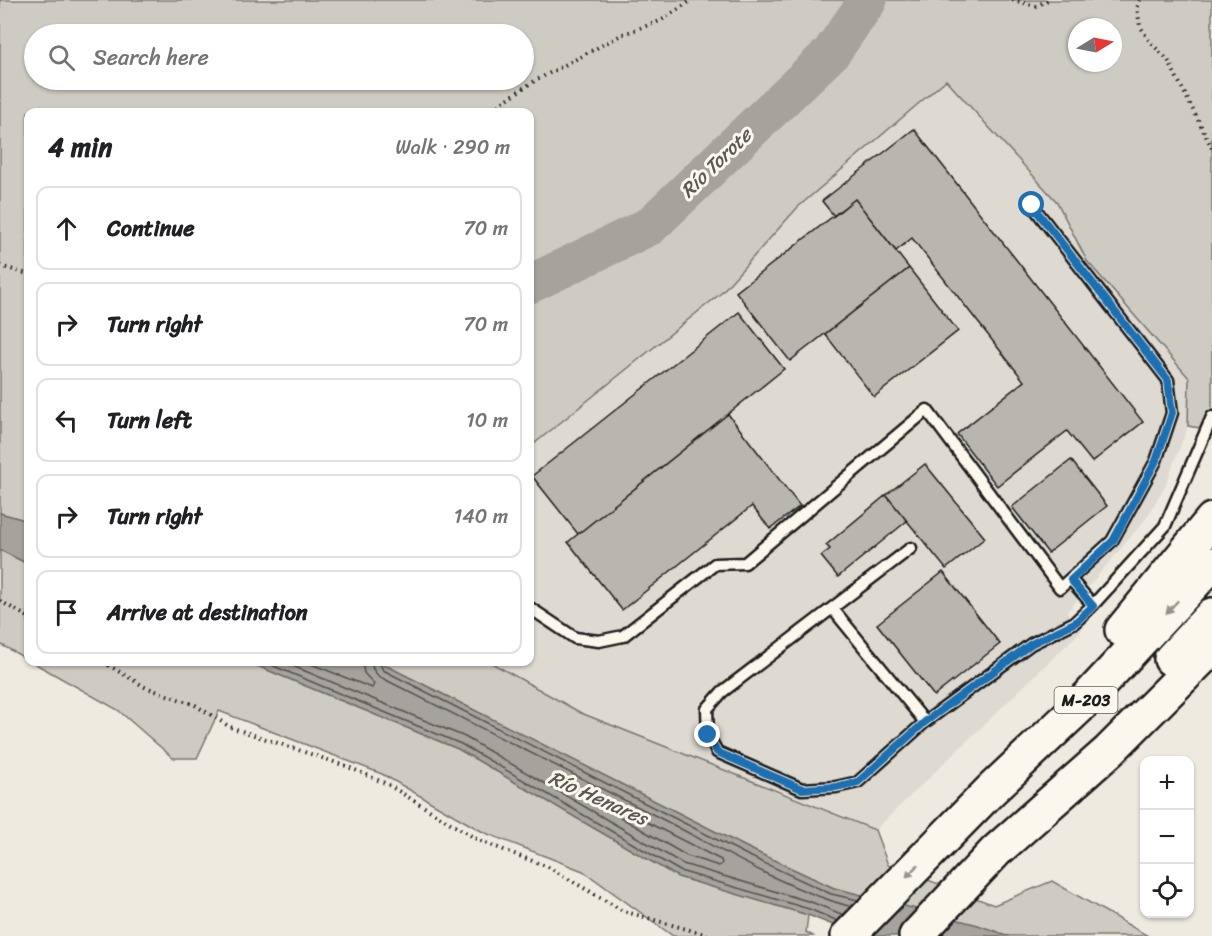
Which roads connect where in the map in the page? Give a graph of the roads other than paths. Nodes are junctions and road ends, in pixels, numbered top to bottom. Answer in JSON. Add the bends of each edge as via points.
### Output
{"nodes":[{"id":1,"x":1032,"y":205,"type":"dead end"},
{"id":2,"x":1212,"y":417,"type":"edge"},
{"id":3,"x":1212,"y":520,"type":"edge"},
{"id":4,"x":911,"y":548,"type":"dead end"},
{"id":5,"x":1212,"y":564,"type":"edge"},
{"id":6,"x":1071,"y":580,"type":"junction"},
{"id":7,"x":1093,"y":606,"type":"junction"},
{"id":8,"x":832,"y":609,"type":"junction"},
{"id":9,"x":534,"y":611,"type":"edge"},
{"id":10,"x":1212,"y":615,"type":"edge"},
{"id":11,"x":1212,"y":648,"type":"edge"},
{"id":12,"x":925,"y":722,"type":"junction"},
{"id":13,"x":991,"y":790,"type":"junction"},
{"id":14,"x":1007,"y":840,"type":"junction"},
{"id":15,"x":848,"y":936,"type":"edge"},
{"id":16,"x":916,"y":936,"type":"edge"}],
"edges":[{"from":1,"to":6,"type":"lane","via":[[1168,380],[1172,413],[1156,461],[1113,541]]},
{"from":2,"to":7,"type":"lane","via":[[1165,526]]},
{"from":3,"to":13,"type":"highway"},
{"from":4,"to":8,"type":"lane"},
{"from":5,"to":13,"type":"highway","number":"M-203","one_way":true,"via":[[1078,708]]},
{"from":6,"to":7,"type":"lane"},
{"from":6,"to":9,"type":"lane","via":[[1060,588],[927,410],[746,562],[716,564],[623,636],[599,641],[575,638]]},
{"from":7,"to":12,"type":"lane","via":[[1076,622],[1031,644]]},
{"from":8,"to":12,"type":"lane"},
{"from":8,"to":12,"type":"lane","via":[[722,692],[707,710],[708,735],[717,752],[802,789],[836,787],[858,782]]},
{"from":10,"to":14,"type":"highway","number":"M-203"},
{"from":11,"to":14,"type":"highway","number":"M-203","via":[[1108,751]]},
{"from":13,"to":15,"type":"highway","number":"M-203","one_way":true},
{"from":14,"to":16,"type":"highway","number":"M-203"}]}
